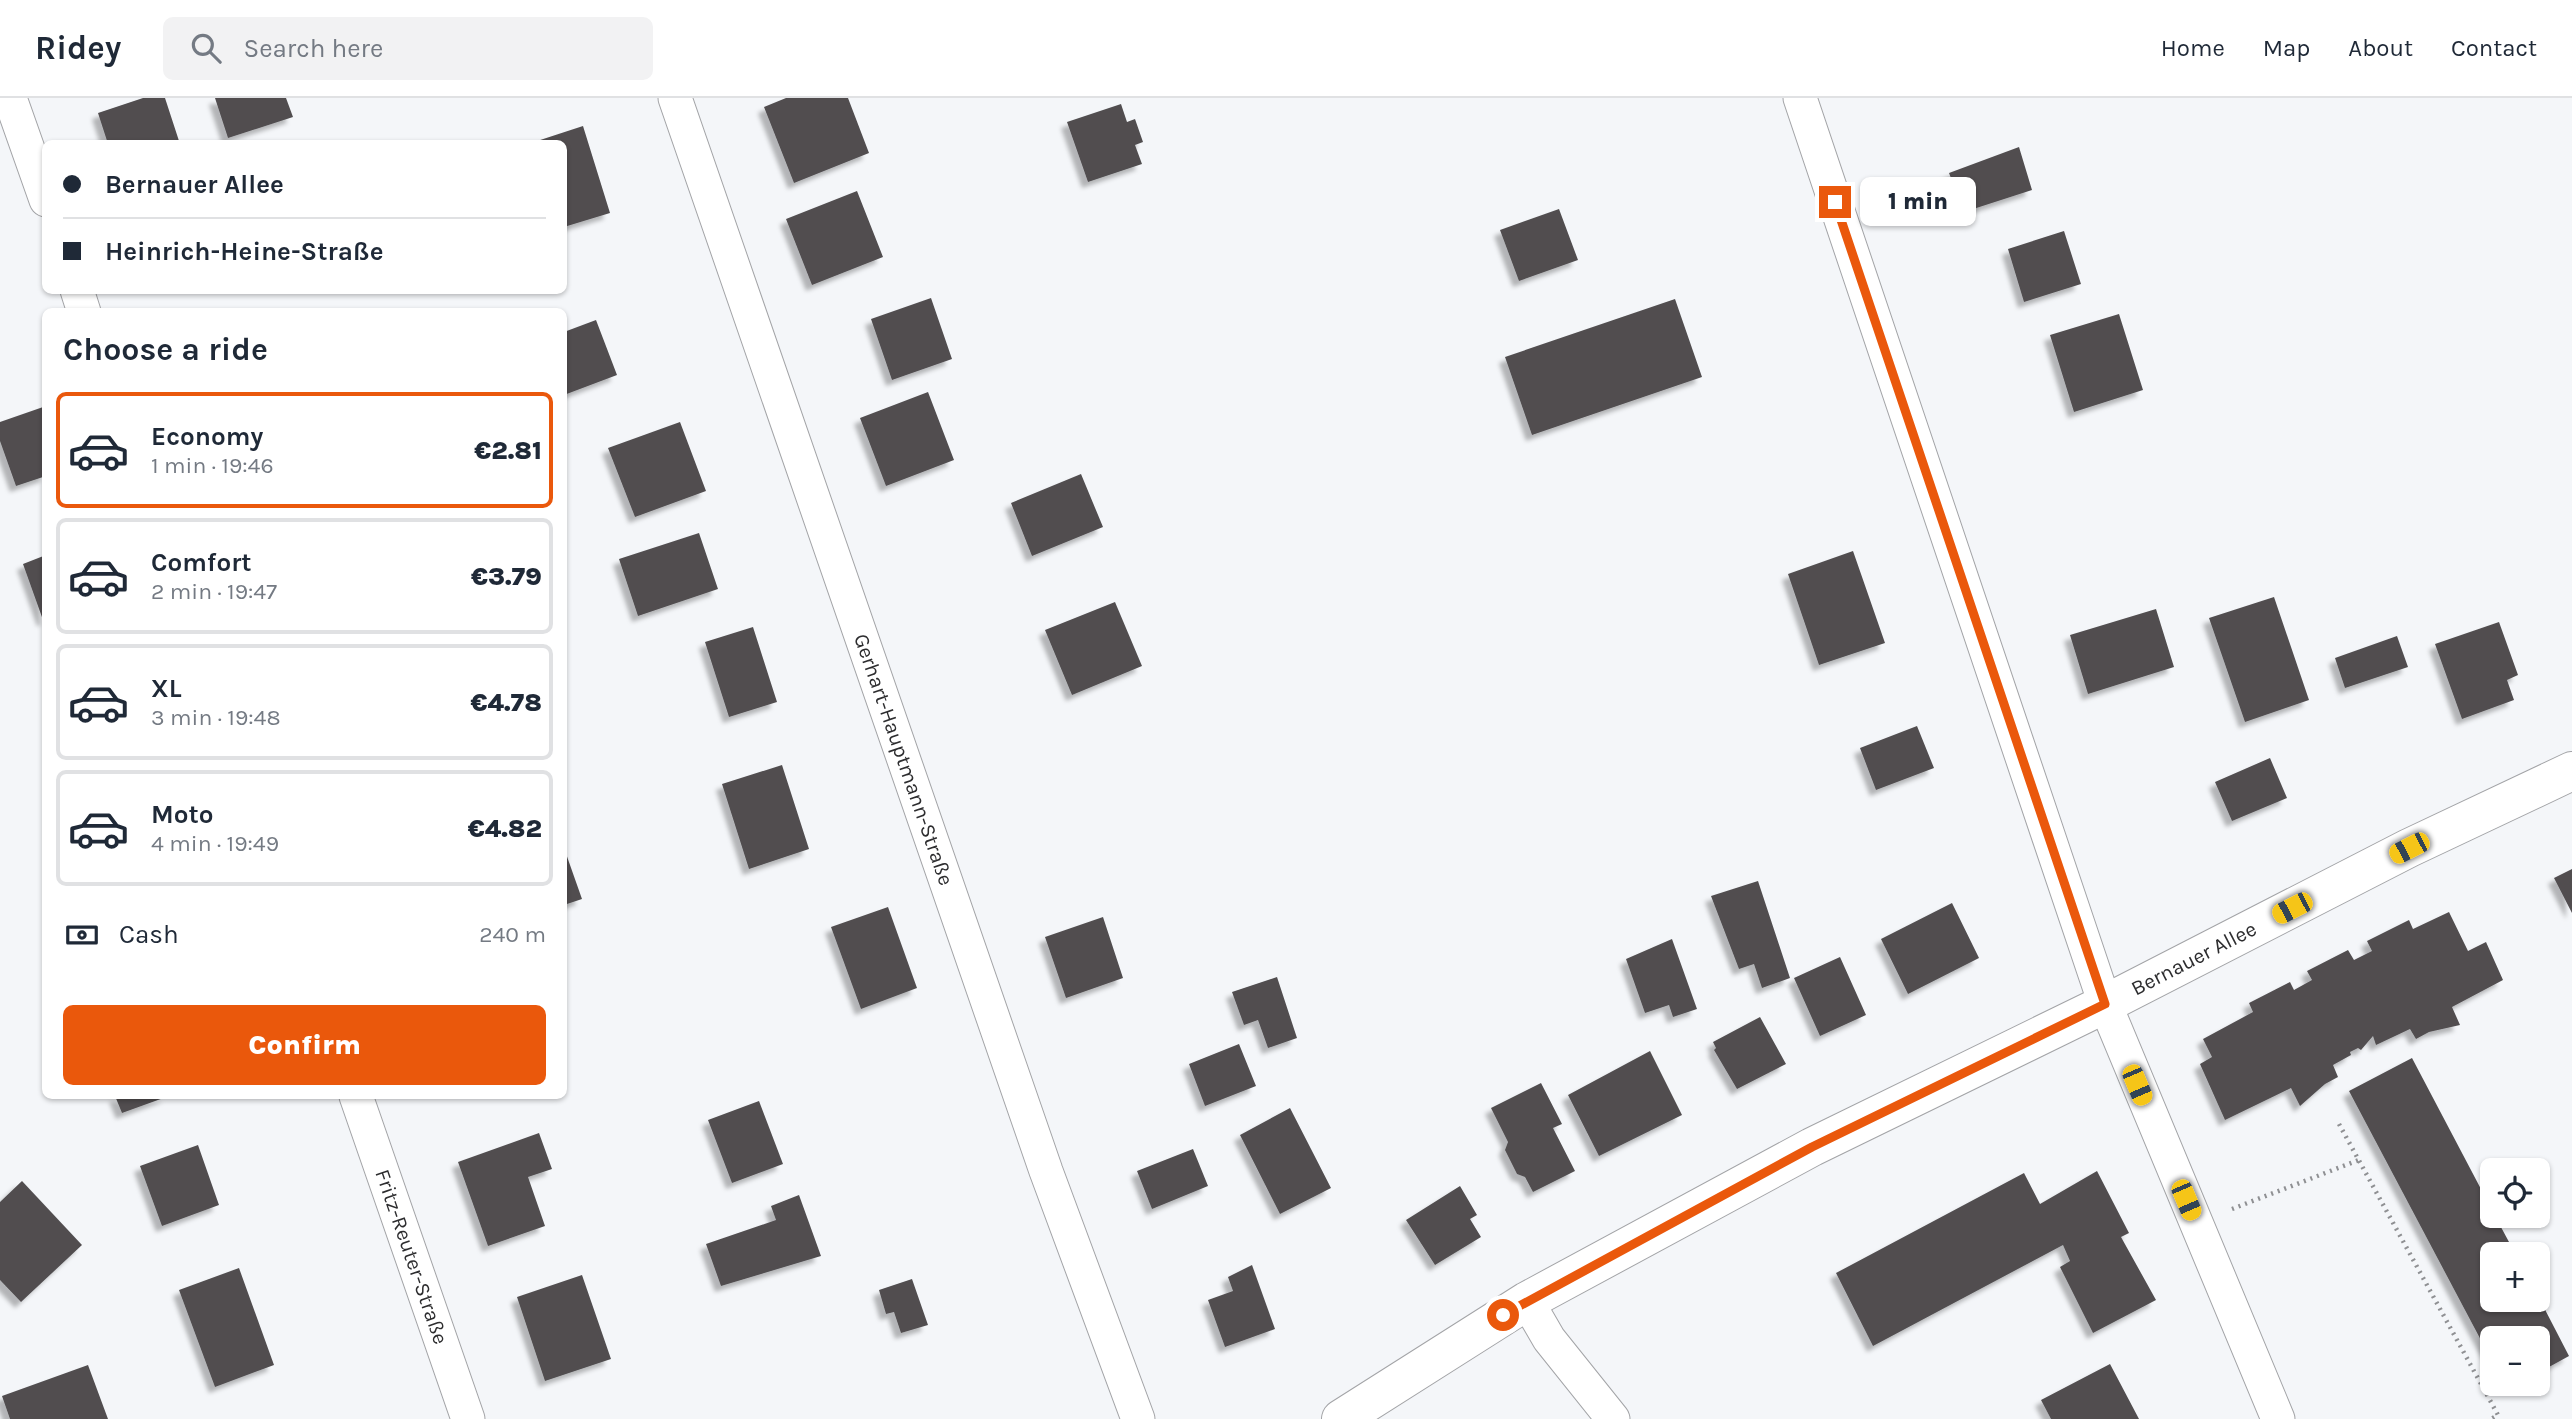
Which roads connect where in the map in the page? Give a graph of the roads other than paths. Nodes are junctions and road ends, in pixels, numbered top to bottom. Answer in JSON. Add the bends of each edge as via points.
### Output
{"nodes":[{"id":1,"x":10,"y":98,"type":"edge"},
{"id":2,"x":675,"y":98,"type":"edge"},
{"id":3,"x":1800,"y":98,"type":"edge"},
{"id":4,"x":42,"y":189,"type":"edge"},
{"id":5,"x":2572,"y":771,"type":"edge"},
{"id":6,"x":2105,"y":1004,"type":"junction"},
{"id":7,"x":357,"y":1099,"type":"edge"},
{"id":8,"x":1527,"y":1301,"type":"junction"},
{"id":9,"x":468,"y":1419,"type":"edge"},
{"id":10,"x":1138,"y":1419,"type":"edge"},
{"id":11,"x":1341,"y":1419,"type":"edge"},
{"id":12,"x":1612,"y":1419,"type":"edge"},
{"id":13,"x":2278,"y":1419,"type":"edge"}],
"edges":[{"from":1,"to":4,"type":"street"},
{"from":2,"to":10,"type":"street","name":"Gerhart-Hauptmann-Straße","via":[[1046,1171]]},
{"from":3,"to":6,"type":"street"},
{"from":5,"to":6,"type":"main road","name":"Bernauer Allee","via":[[2409,848]]},
{"from":6,"to":8,"type":"main road","name":"Bernauer Allee","via":[[1812,1147]]},
{"from":6,"to":13,"type":"street"},
{"from":7,"to":9,"type":"street","name":"Fritz-Reuter-Straße"},
{"from":8,"to":11,"type":"main road","name":"Bernauer Allee"},
{"from":8,"to":12,"type":"street","via":[[1549,1339]]}]}
